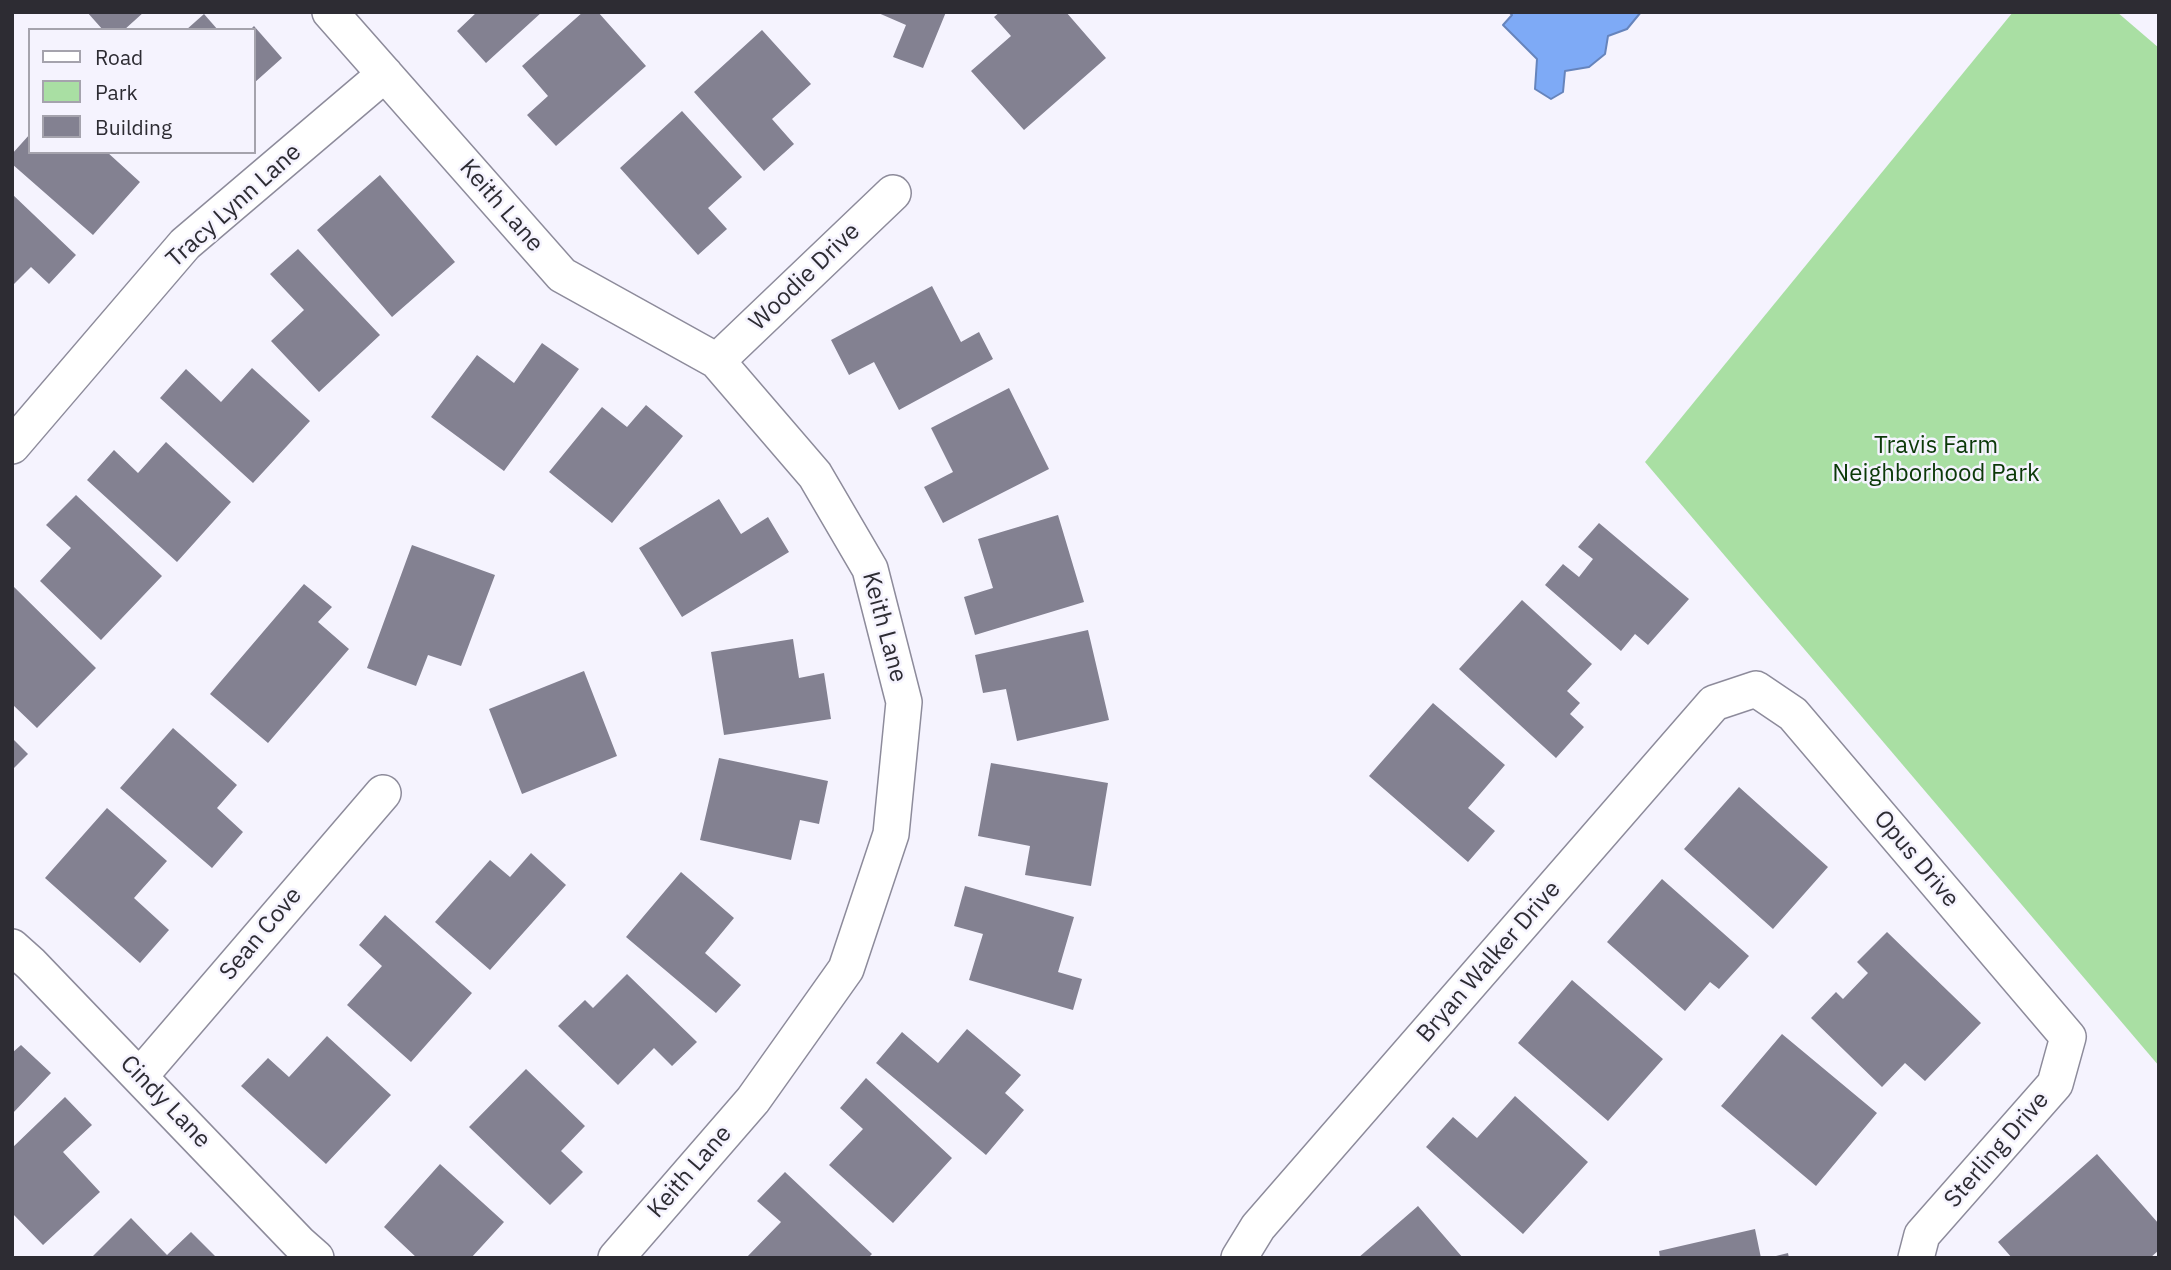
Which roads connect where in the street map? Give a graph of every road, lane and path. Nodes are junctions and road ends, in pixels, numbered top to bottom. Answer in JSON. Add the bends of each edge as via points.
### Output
{"nodes":[{"id":1,"x":330,"y":12,"type":"edge"},
{"id":2,"x":385,"y":74,"type":"junction"},
{"id":3,"x":893,"y":193,"type":"dead end"},
{"id":4,"x":717,"y":361,"type":"junction"},
{"id":5,"x":12,"y":446,"type":"edge"},
{"id":6,"x":1756,"y":689,"type":"joint"},
{"id":7,"x":383,"y":793,"type":"dead end"},
{"id":8,"x":12,"y":947,"type":"edge"},
{"id":9,"x":2068,"y":1037,"type":"joint"},
{"id":10,"x":140,"y":1076,"type":"junction"},
{"id":11,"x":316,"y":1258,"type":"edge"},
{"id":12,"x":616,"y":1258,"type":"edge"},
{"id":13,"x":1239,"y":1258,"type":"edge"},
{"id":14,"x":1916,"y":1258,"type":"edge"}],
"edges":[{"from":1,"to":2,"type":"street","name":"Keith Lane"},
{"from":2,"to":4,"type":"street","name":"Keith Lane","via":[[562,275]]},
{"from":2,"to":5,"type":"street","name":"Tracy Lynn Lane","via":[[185,244]]},
{"from":3,"to":4,"type":"street","name":"Woodie Drive"},
{"from":4,"to":12,"type":"street","name":"Keith Lane","via":[[815,475],[870,569],[904,702],[891,834],[846,968],[753,1100]]},
{"from":6,"to":9,"type":"street","name":"Opus Drive","via":[[1793,714]]},
{"from":6,"to":13,"type":"street","name":"Bryan Walker Drive","via":[[1714,704],[1258,1227]]},
{"from":7,"to":10,"type":"street","name":"Sean Cove"},
{"from":8,"to":10,"type":"street","name":"Cindy Lane"},
{"from":9,"to":14,"type":"street","name":"Sterling Drive","via":[[2055,1084],[1922,1235]]},
{"from":10,"to":11,"type":"street","name":"Cindy Lane"}]}
